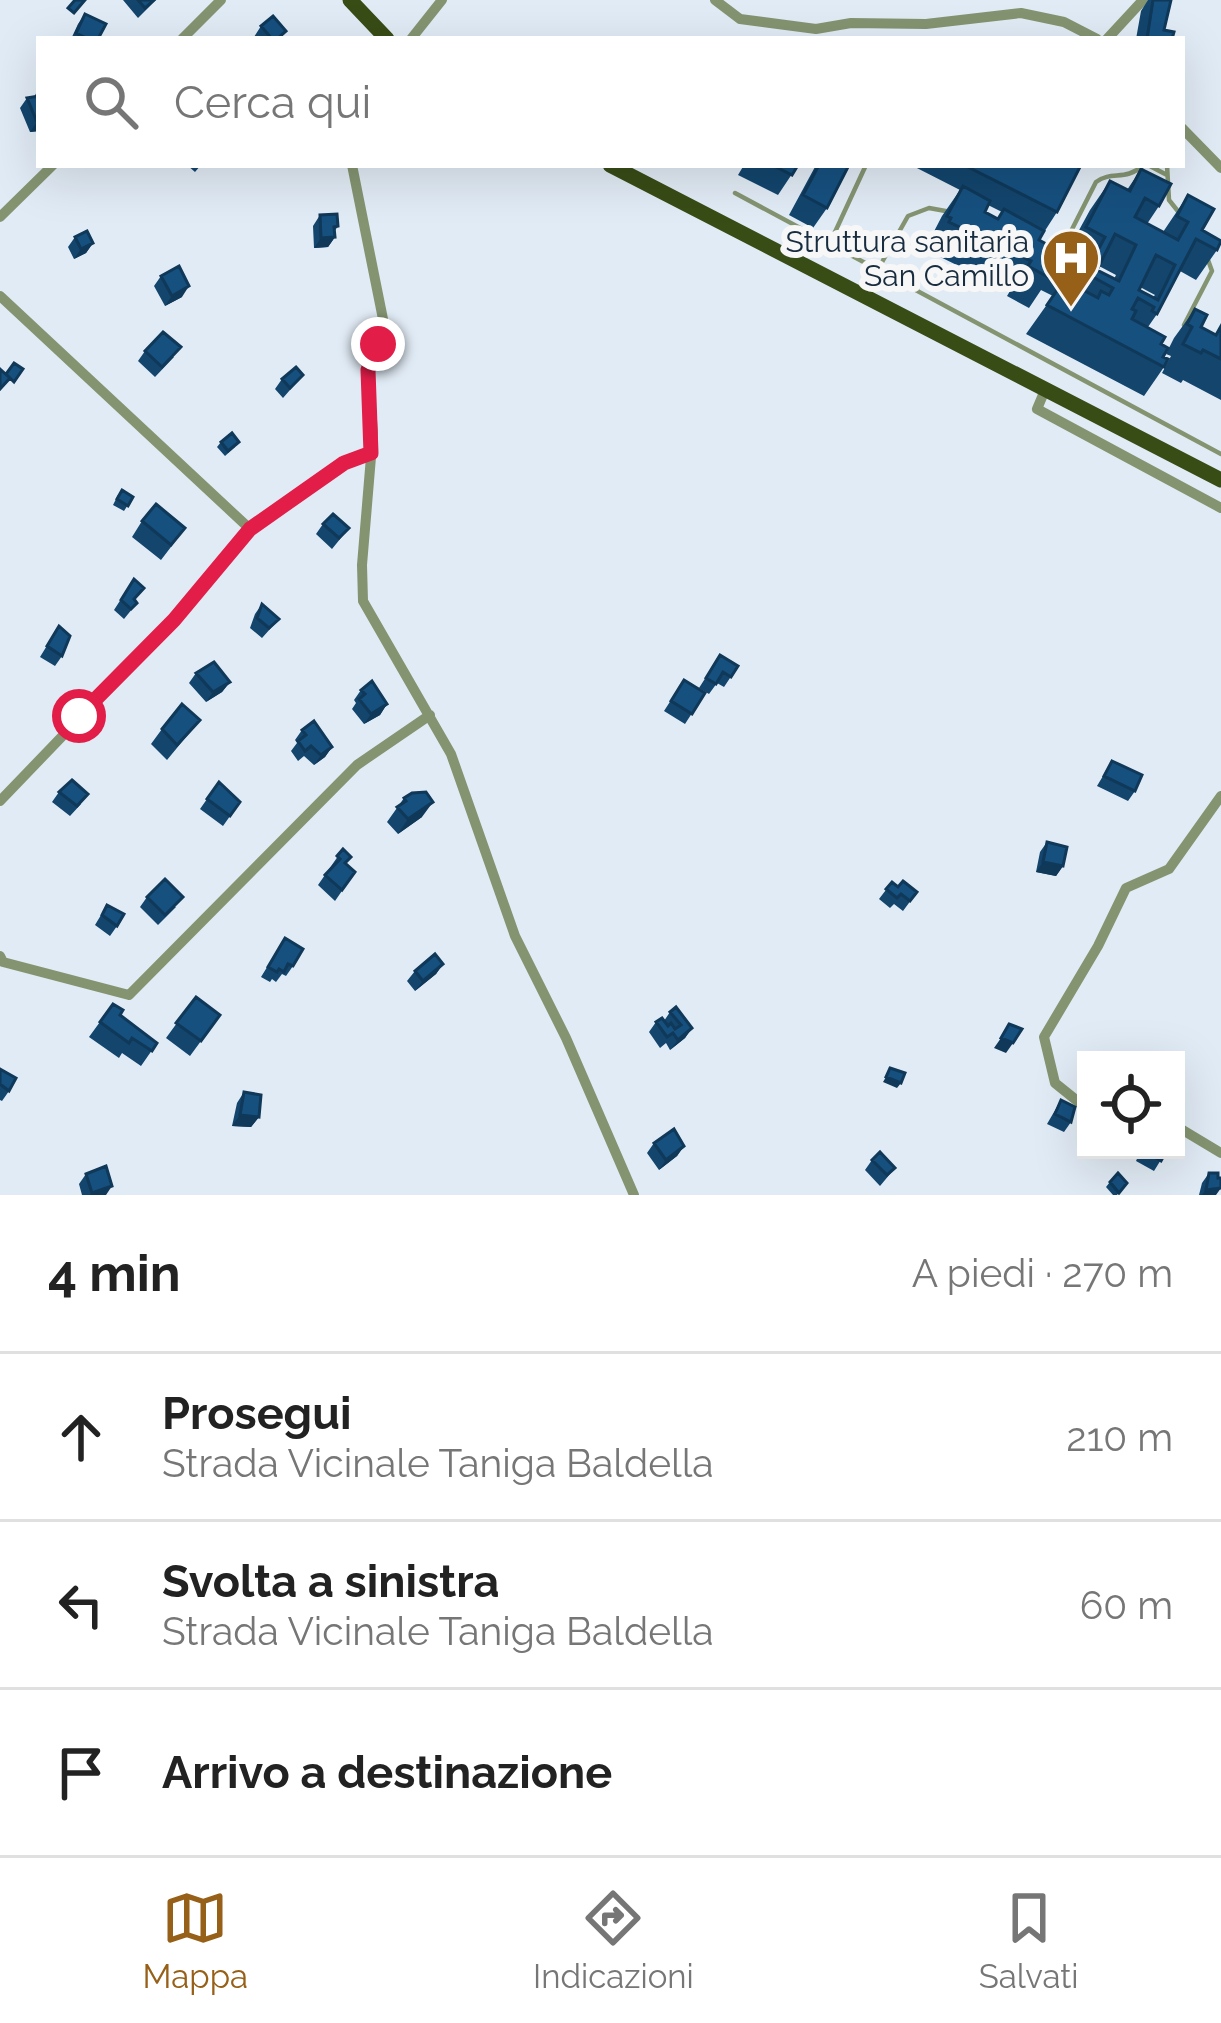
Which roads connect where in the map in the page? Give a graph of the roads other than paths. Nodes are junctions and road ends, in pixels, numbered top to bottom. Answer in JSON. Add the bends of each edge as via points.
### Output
{"nodes":[{"id":1,"x":221,"y":0,"type":"edge"},
{"id":2,"x":350,"y":0,"type":"edge"},
{"id":3,"x":442,"y":0,"type":"edge"},
{"id":4,"x":715,"y":0,"type":"edge"},
{"id":5,"x":1143,"y":0,"type":"edge"},
{"id":6,"x":381,"y":34,"type":"edge"},
{"id":7,"x":185,"y":36,"type":"edge"},
{"id":8,"x":413,"y":36,"type":"edge"},
{"id":9,"x":1091,"y":36,"type":"edge"},
{"id":10,"x":1110,"y":36,"type":"edge"},
{"id":11,"x":1185,"y":131,"type":"edge"},
{"id":12,"x":50,"y":168,"type":"edge"},
{"id":13,"x":353,"y":168,"type":"edge"},
{"id":14,"x":616,"y":168,"type":"edge"},
{"id":15,"x":865,"y":168,"type":"edge"},
{"id":16,"x":1141,"y":168,"type":"edge"},
{"id":17,"x":1152,"y":168,"type":"edge"},
{"id":18,"x":1167,"y":168,"type":"edge"},
{"id":19,"x":1221,"y":168,"type":"edge"},
{"id":20,"x":1167,"y":175,"type":"junction"},
{"id":21,"x":735,"y":193,"type":"dead end"},
{"id":22,"x":0,"y":217,"type":"edge"},
{"id":23,"x":961,"y":218,"type":"edge"},
{"id":24,"x":1190,"y":225,"type":"edge"},
{"id":25,"x":1065,"y":244,"type":"edge"},
{"id":26,"x":829,"y":245,"type":"junction"},
{"id":27,"x":1206,"y":254,"type":"edge"},
{"id":28,"x":877,"y":271,"type":"junction"},
{"id":29,"x":0,"y":296,"type":"edge"},
{"id":30,"x":1181,"y":333,"type":"dead end"},
{"id":31,"x":1045,"y":390,"type":"junction"},
{"id":32,"x":371,"y":453,"type":"junction"},
{"id":33,"x":1221,"y":454,"type":"edge"},
{"id":34,"x":1221,"y":480,"type":"edge"},
{"id":35,"x":1221,"y":508,"type":"edge"},
{"id":36,"x":250,"y":529,"type":"junction"},
{"id":37,"x":430,"y":715,"type":"junction"},
{"id":38,"x":1221,"y":796,"type":"edge"},
{"id":39,"x":0,"y":801,"type":"edge"},
{"id":40,"x":0,"y":956,"type":"edge"},
{"id":41,"x":1077,"y":1101,"type":"edge"},
{"id":42,"x":1185,"y":1131,"type":"edge"},
{"id":43,"x":1221,"y":1153,"type":"edge"},
{"id":44,"x":634,"y":1195,"type":"edge"}],
"edges":[{"from":1,"to":7,"type":"street"},
{"from":2,"to":6,"type":"main road"},
{"from":3,"to":8,"type":"street"},
{"from":4,"to":9,"type":"street","via":[[740,19],[816,29],[1021,14]]},
{"from":5,"to":10,"type":"street"},
{"from":11,"to":19,"type":"street"},
{"from":12,"to":22,"type":"street"},
{"from":13,"to":32,"type":"street","via":[[383,319],[368,370]]},
{"from":14,"to":31,"type":"main road"},
{"from":15,"to":26,"type":"lane"},
{"from":16,"to":25,"type":"lane","via":[[1096,182]]},
{"from":17,"to":20,"type":"lane"},
{"from":18,"to":20,"type":"lane"},
{"from":20,"to":24,"type":"lane","via":[[1169,200]]},
{"from":21,"to":26,"type":"lane"},
{"from":23,"to":28,"type":"lane","via":[[942,208],[908,216]]},
{"from":26,"to":28,"type":"lane"},
{"from":27,"to":30,"type":"lane","via":[[1211,271]]},
{"from":28,"to":33,"type":"lane"},
{"from":29,"to":36,"type":"street"},
{"from":31,"to":34,"type":"main road"},
{"from":31,"to":35,"type":"street","via":[[1037,409]]},
{"from":32,"to":36,"type":"street"},
{"from":32,"to":37,"type":"street","via":[[363,601]]},
{"from":36,"to":39,"type":"street"},
{"from":37,"to":40,"type":"street","via":[[358,765],[129,994]]},
{"from":37,"to":44,"type":"street","via":[[515,936]]},
{"from":38,"to":41,"type":"street","via":[[1169,869],[1126,888],[1044,1037],[1054,1083]]},
{"from":42,"to":43,"type":"street"}]}
